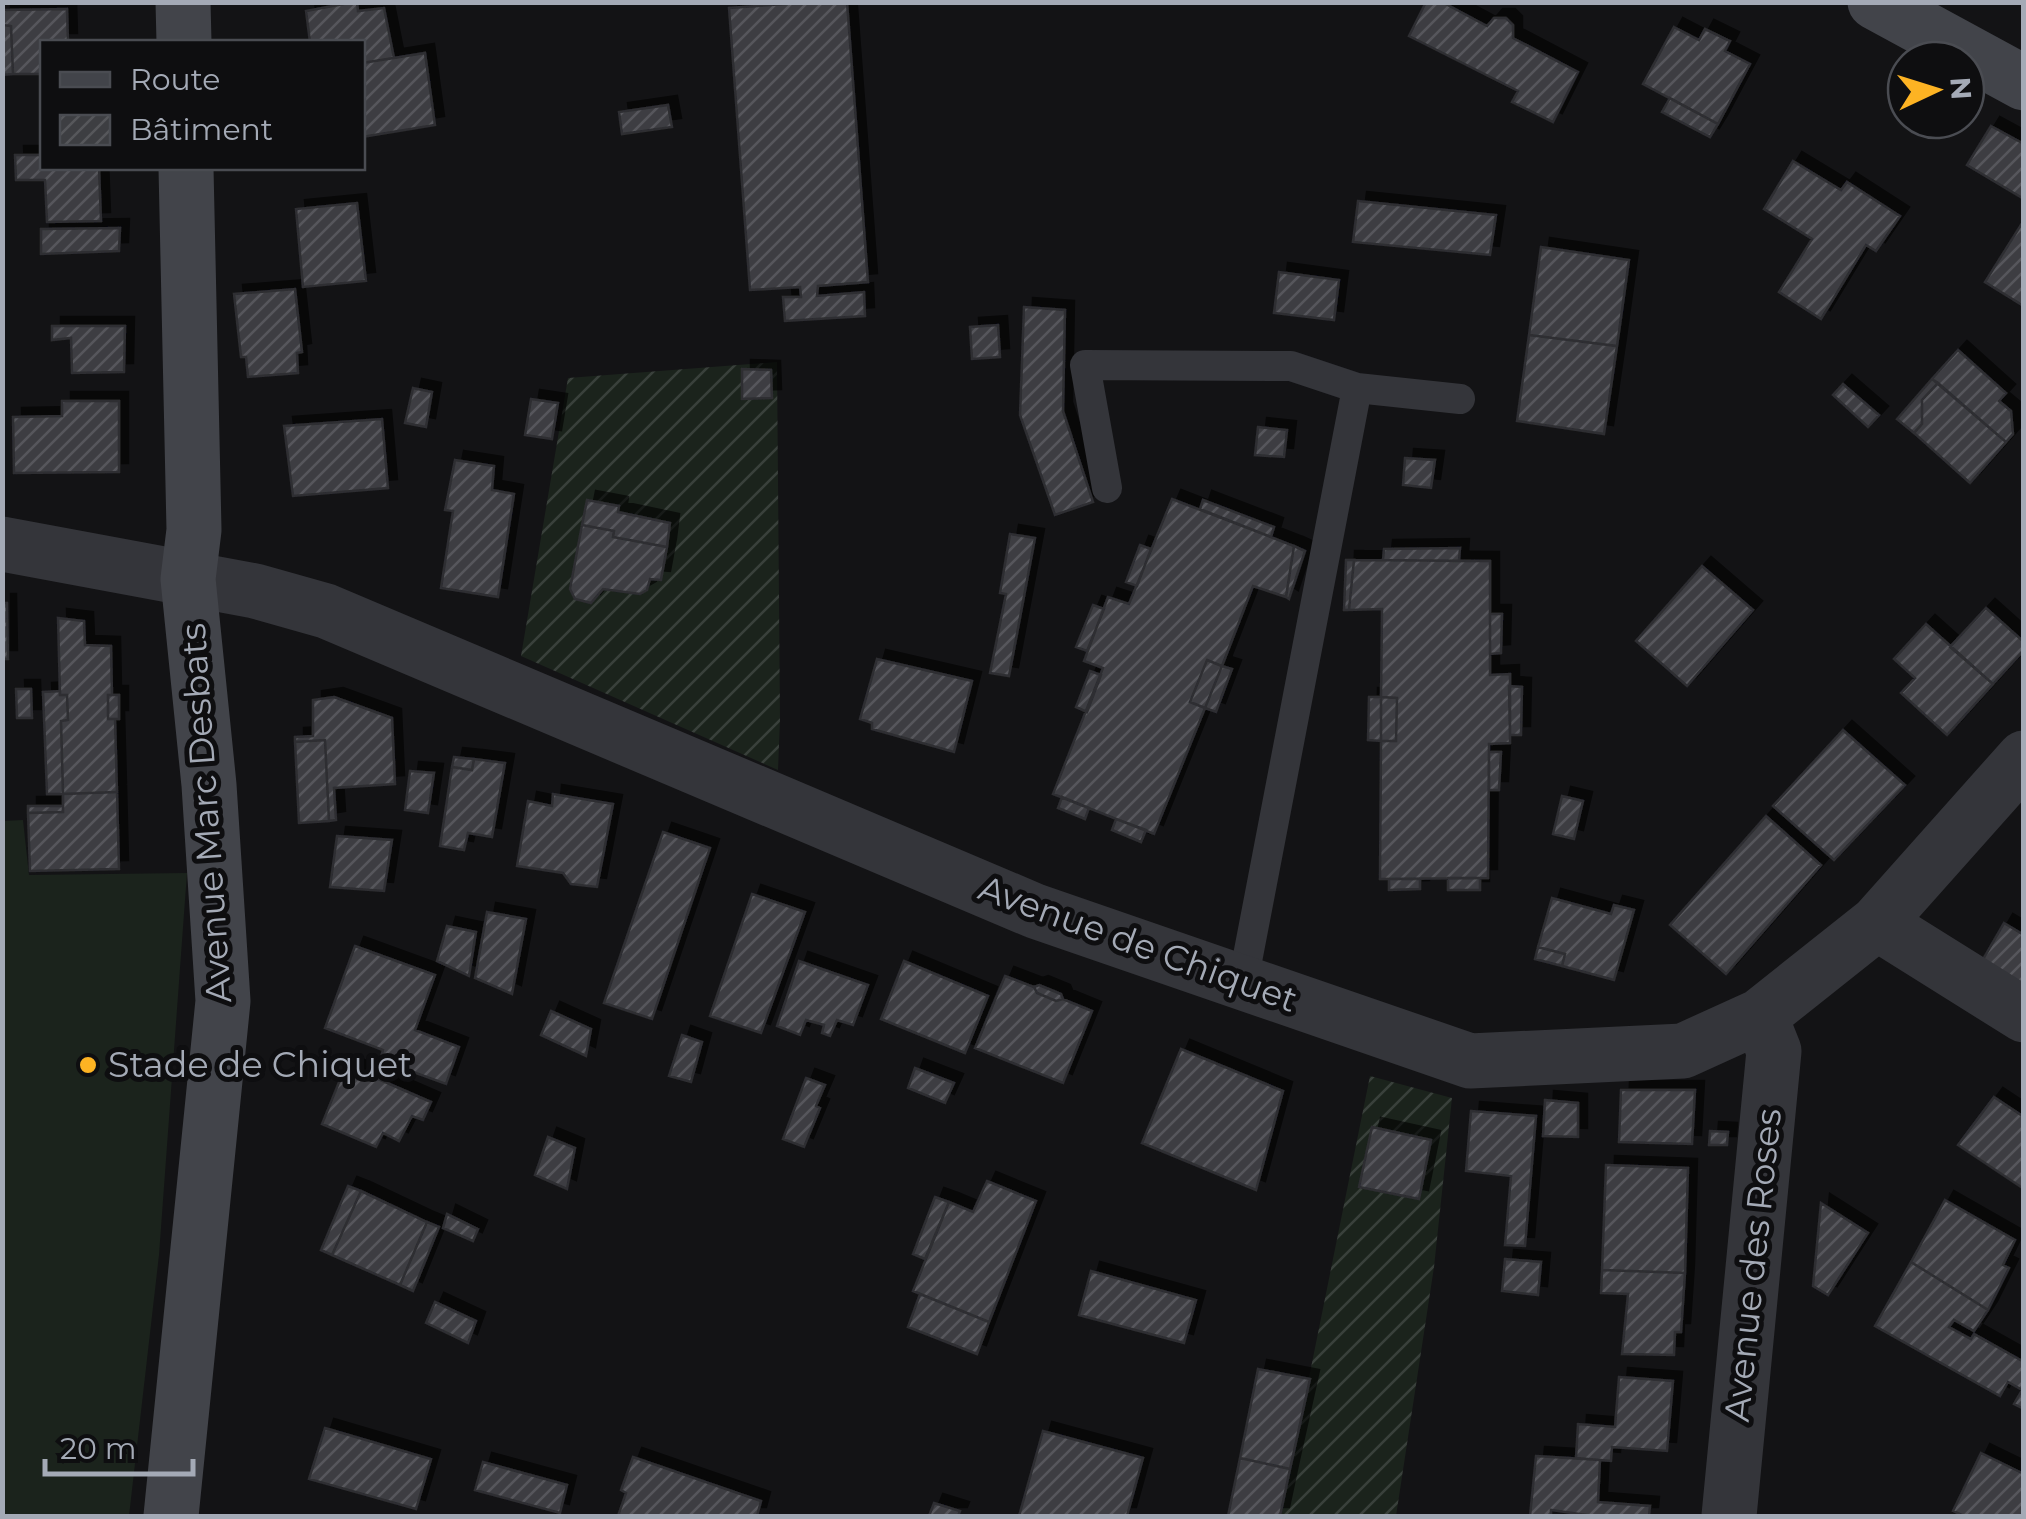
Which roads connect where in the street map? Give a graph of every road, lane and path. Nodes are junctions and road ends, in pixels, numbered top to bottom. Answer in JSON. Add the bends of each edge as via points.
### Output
{"nodes":[{"id":1,"x":183,"y":2,"type":"edge"},
{"id":2,"x":1875,"y":2,"type":"edge"},
{"id":3,"x":184,"y":40,"type":"edge"},
{"id":4,"x":2024,"y":83,"type":"edge"},
{"id":5,"x":186,"y":170,"type":"edge"},
{"id":6,"x":1357,"y":388,"type":"junction"},
{"id":7,"x":1460,"y":399,"type":"dead end"},
{"id":8,"x":1107,"y":488,"type":"dead end"},
{"id":9,"x":2,"y":544,"type":"edge"},
{"id":10,"x":188,"y":579,"type":"junction"},
{"id":11,"x":2024,"y":758,"type":"edge"},
{"id":12,"x":1877,"y":924,"type":"junction"},
{"id":13,"x":1243,"y":982,"type":"junction"},
{"id":14,"x":2024,"y":1015,"type":"edge"},
{"id":15,"x":1760,"y":1016,"type":"junction"},
{"id":16,"x":171,"y":1516,"type":"edge"},
{"id":17,"x":1729,"y":1516,"type":"edge"}],
"edges":[{"from":1,"to":3,"type":"street"},
{"from":2,"to":4,"type":"street"},
{"from":5,"to":10,"type":"street","name":"Avenue Marc Desbats","via":[[194,530]]},
{"from":6,"to":7,"type":"lane"},
{"from":6,"to":8,"type":"lane","via":[[1291,366],[1085,365]]},
{"from":6,"to":13,"type":"lane"},
{"from":9,"to":10,"type":"street","name":"Avenue de Chiquet"},
{"from":10,"to":13,"type":"street","name":"Avenue de Chiquet","via":[[326,610],[1035,911]]},
{"from":10,"to":16,"type":"street","name":"Avenue Marc Desbats","via":[[223,1001]]},
{"from":11,"to":12,"type":"street","name":"Avenue de Chiquet"},
{"from":12,"to":14,"type":"street"},
{"from":12,"to":15,"type":"street","name":"Avenue de Chiquet"},
{"from":13,"to":15,"type":"street","name":"Avenue de Chiquet","via":[[1470,1062],[1683,1051]]},
{"from":15,"to":17,"type":"street","name":"Avenue des Roses","via":[[1774,1052]]}]}
